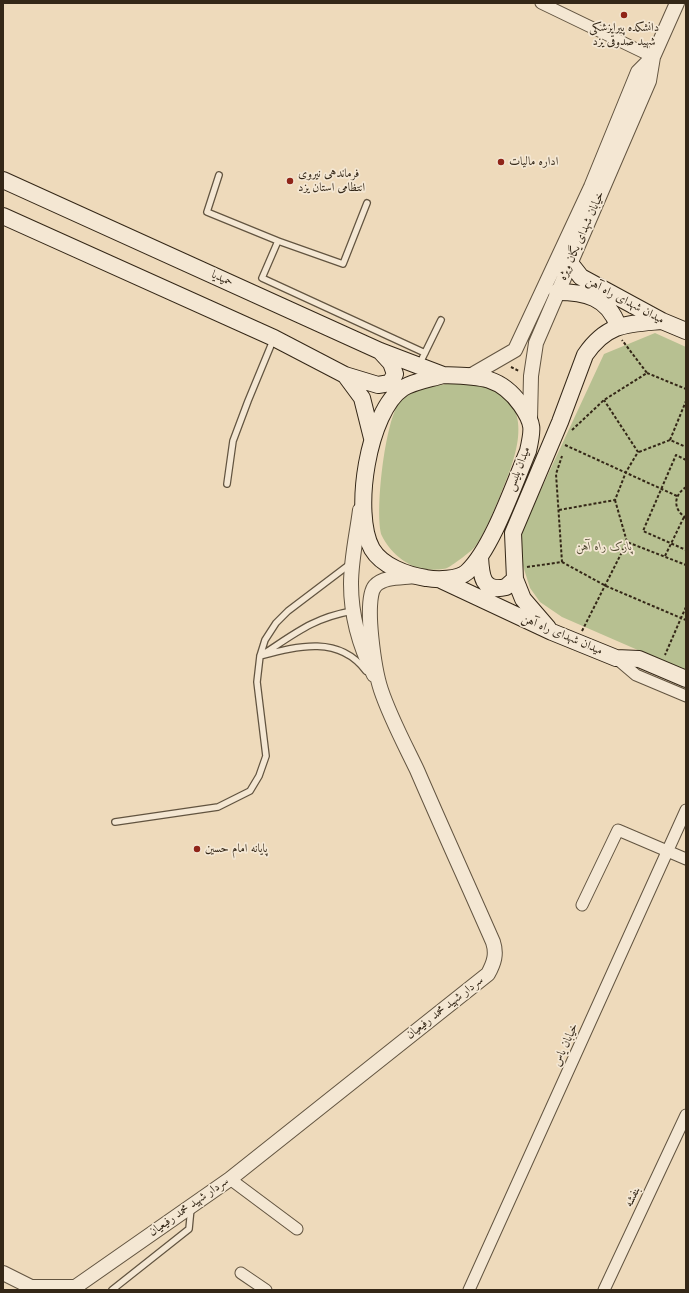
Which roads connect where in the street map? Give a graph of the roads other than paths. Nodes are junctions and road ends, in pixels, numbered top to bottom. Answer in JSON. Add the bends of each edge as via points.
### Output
{"nodes":[{"id":1,"x":541,"y":3,"type":"edge"},
{"id":2,"x":677,"y":3,"type":"edge"},
{"id":3,"x":653,"y":57,"type":"junction"},
{"id":4,"x":219,"y":175,"type":"dead end"},
{"id":5,"x":3,"y":180,"type":"edge"},
{"id":6,"x":367,"y":203,"type":"dead end"},
{"id":7,"x":3,"y":216,"type":"edge"},
{"id":8,"x":278,"y":241,"type":"junction"},
{"id":9,"x":570,"y":262,"type":"junction"},
{"id":10,"x":557,"y":292,"type":"junction"},
{"id":11,"x":441,"y":320,"type":"dead end"},
{"id":12,"x":662,"y":321,"type":"junction"},
{"id":13,"x":616,"y":327,"type":"junction"},
{"id":14,"x":686,"y":331,"type":"edge"},
{"id":15,"x":274,"y":338,"type":"junction"},
{"id":16,"x":380,"y":351,"type":"junction"},
{"id":17,"x":421,"y":360,"type":"junction"},
{"id":18,"x":345,"y":375,"type":"junction"},
{"id":19,"x":444,"y":375,"type":"junction"},
{"id":20,"x":470,"y":376,"type":"junction"},
{"id":21,"x":530,"y":419,"type":"junction"},
{"id":22,"x":372,"y":438,"type":"junction"},
{"id":23,"x":227,"y":484,"type":"dead end"},
{"id":24,"x":364,"y":488,"type":"junction"},
{"id":25,"x":480,"y":557,"type":"junction"},
{"id":26,"x":353,"y":562,"type":"junction"},
{"id":27,"x":514,"y":574,"type":"junction"},
{"id":28,"x":416,"y":576,"type":"junction"},
{"id":29,"x":440,"y":580,"type":"junction"},
{"id":30,"x":353,"y":610,"type":"junction"},
{"id":31,"x":552,"y":632,"type":"junction"},
{"id":32,"x":260,"y":656,"type":"junction"},
{"id":33,"x":616,"y":658,"type":"junction"},
{"id":34,"x":686,"y":678,"type":"edge"},
{"id":35,"x":381,"y":690,"type":"junction"},
{"id":36,"x":686,"y":696,"type":"edge"},
{"id":37,"x":686,"y":810,"type":"edge"},
{"id":38,"x":115,"y":822,"type":"dead end"},
{"id":39,"x":668,"y":850,"type":"junction"},
{"id":40,"x":686,"y":859,"type":"edge"},
{"id":41,"x":582,"y":905,"type":"dead end"},
{"id":42,"x":686,"y":1115,"type":"edge"},
{"id":43,"x":230,"y":1179,"type":"junction"},
{"id":44,"x":191,"y":1206,"type":"junction"},
{"id":45,"x":297,"y":1229,"type":"dead end"},
{"id":46,"x":3,"y":1273,"type":"edge"},
{"id":47,"x":241,"y":1273,"type":"dead end"},
{"id":48,"x":72,"y":1288,"type":"edge"},
{"id":49,"x":472,"y":1289,"type":"edge"},
{"id":50,"x":112,"y":1290,"type":"edge"},
{"id":51,"x":266,"y":1290,"type":"edge"},
{"id":52,"x":604,"y":1290,"type":"edge"}],
"edges":[{"from":1,"to":3,"type":"street"},
{"from":2,"to":3,"type":"street","name":"خیابان شهدای یگان ویژه"},
{"from":3,"to":9,"type":"street","name":"خیابان شهدای یگان ویژه","via":[[649,80]]},
{"from":3,"to":20,"type":"street","name":"خیابان شهدای یگان ویژه","via":[[638,72],[590,187],[514,350]]},
{"from":4,"to":8,"type":"lane","via":[[207,212]]},
{"from":5,"to":16,"type":"main road","name":"حمیدیا"},
{"from":6,"to":8,"type":"lane","via":[[343,264]]},
{"from":7,"to":15,"type":"main road"},
{"from":8,"to":17,"type":"lane","via":[[262,278]]},
{"from":9,"to":10,"type":"street","name":"خیابان شهدای یگان ویژه"},
{"from":9,"to":12,"type":"main road","name":"میدان شهدای راه آهن","via":[[581,277]]},
{"from":10,"to":13,"type":"main road","via":[[573,292],[607,305],[614,313]]},
{"from":10,"to":21,"type":"street","name":"خیابان شهدای یگان ویژه","via":[[536,343],[531,376]]},
{"from":11,"to":17,"type":"lane"},
{"from":12,"to":13,"type":"main road"},
{"from":12,"to":14,"type":"main road","name":"میدان شهدای راه آهن"},
{"from":13,"to":27,"type":"main road","via":[[596,341],[585,355],[562,445],[514,533]]},
{"from":15,"to":18,"type":"main road"},
{"from":15,"to":23,"type":"lane","via":[[233,441]]},
{"from":16,"to":17,"type":"main road","name":"حمیدیا"},
{"from":16,"to":18,"type":"main road","via":[[391,363],[395,374],[390,383],[378,385]]},
{"from":17,"to":19,"type":"main road","name":"حمیدیا"},
{"from":18,"to":22,"type":"main road","via":[[362,398]]},
{"from":19,"to":20,"type":"main road","name":"میدان پلیس"},
{"from":19,"to":22,"type":"main road","name":"میدان پلیس","via":[[403,388],[387,406]]},
{"from":20,"to":21,"type":"main road","name":"میدان پلیس","via":[[496,381],[512,392]]},
{"from":21,"to":25,"type":"main road","name":"میدان پلیس","via":[[532,434],[528,451]]},
{"from":22,"to":24,"type":"main road","name":"میدان پلیس"},
{"from":24,"to":26,"type":"street"},
{"from":24,"to":28,"type":"main road","name":"میدان پلیس","via":[[365,531],[372,549],[387,564]]},
{"from":25,"to":27,"type":"main road","via":[[484,583],[492,587],[506,587]]},
{"from":25,"to":29,"type":"main road","name":"میدان پلیس","via":[[465,574]]},
{"from":26,"to":30,"type":"street"},
{"from":26,"to":32,"type":"lane","via":[[276,623],[265,640]]},
{"from":27,"to":31,"type":"main road","via":[[523,599]]},
{"from":28,"to":29,"type":"main road","name":"میدان پلیس"},
{"from":28,"to":35,"type":"street","name":"سردار شهید محمد رفیعیان","via":[[381,582],[371,596],[369,610],[372,641]]},
{"from":29,"to":31,"type":"main road","name":"میدان شهدای راه آهن"},
{"from":30,"to":32,"type":"lane","via":[[329,615],[310,624]]},
{"from":30,"to":35,"type":"street","via":[[359,640]]},
{"from":31,"to":33,"type":"main road","name":"میدان شهدای راه آهن"},
{"from":32,"to":35,"type":"lane","via":[[290,648],[336,648],[357,659]]},
{"from":32,"to":38,"type":"lane","via":[[257,682],[266,756],[250,792],[218,807]]},
{"from":33,"to":34,"type":"main road","name":"میدان شهدای راه آهن","via":[[639,659]]},
{"from":33,"to":36,"type":"street","via":[[636,674]]},
{"from":35,"to":43,"type":"street","name":"سردار شهید محمد رفیعیان","via":[[493,942],[496,951],[493,964],[488,974]]},
{"from":37,"to":39,"type":"street","name":"خیابان یاس"},
{"from":39,"to":40,"type":"street"},
{"from":39,"to":41,"type":"street","via":[[618,830]]},
{"from":39,"to":49,"type":"street","name":"خیابان یاس"},
{"from":42,"to":52,"type":"street","name":"بنفشه"},
{"from":43,"to":44,"type":"street","name":"سردار شهید محمد رفیعیان"},
{"from":43,"to":45,"type":"street"},
{"from":44,"to":48,"type":"street","name":"سردار شهید محمد رفیعیان"},
{"from":44,"to":50,"type":"lane","via":[[189,1229]]},
{"from":46,"to":48,"type":"street","via":[[32,1287]]},
{"from":47,"to":51,"type":"street"}]}
